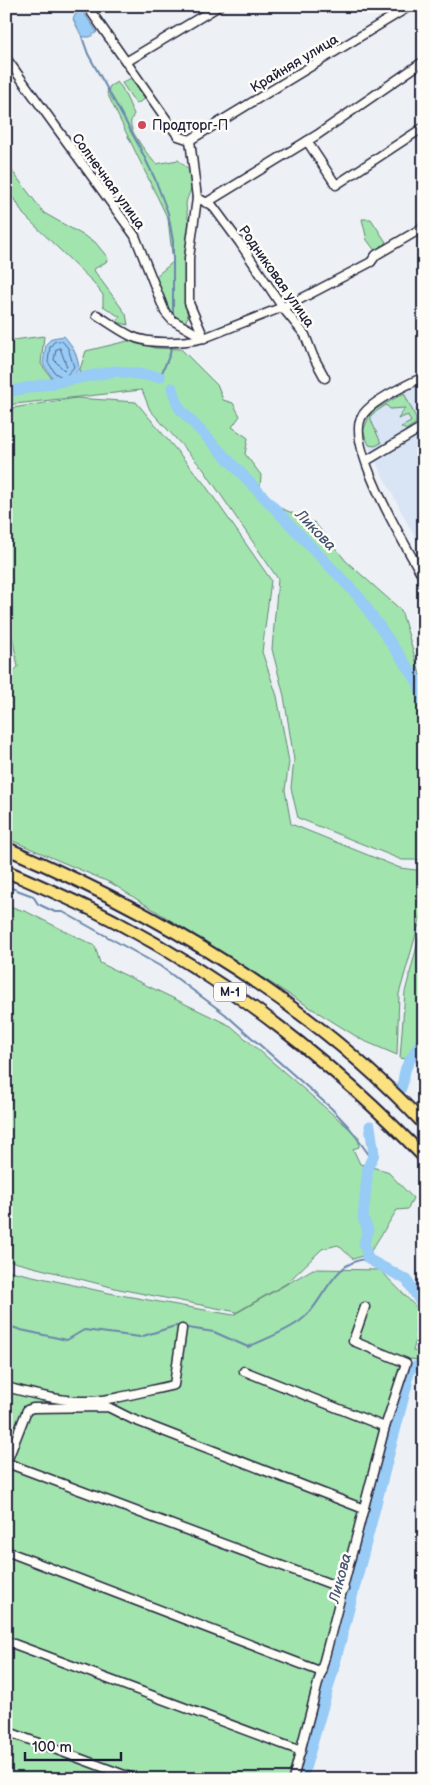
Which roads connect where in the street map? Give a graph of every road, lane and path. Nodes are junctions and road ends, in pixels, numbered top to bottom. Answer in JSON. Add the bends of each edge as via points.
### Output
{"nodes":[{"id":1,"x":87,"y":6,"type":"edge"},
{"id":2,"x":219,"y":6,"type":"edge"},
{"id":3,"x":410,"y":6,"type":"edge"},
{"id":4,"x":6,"y":58,"type":"edge"},
{"id":5,"x":424,"y":61,"type":"edge"},
{"id":6,"x":126,"y":62,"type":"junction"},
{"id":7,"x":424,"y":127,"type":"edge"},
{"id":8,"x":190,"y":140,"type":"junction"},
{"id":9,"x":307,"y":141,"type":"junction"},
{"id":10,"x":197,"y":198,"type":"junction"},
{"id":11,"x":206,"y":203,"type":"junction"},
{"id":12,"x":424,"y":227,"type":"edge"},
{"id":13,"x":283,"y":308,"type":"junction"},
{"id":14,"x":98,"y":315,"type":"dead end"},
{"id":15,"x":204,"y":338,"type":"junction"},
{"id":16,"x":424,"y":377,"type":"edge"},
{"id":17,"x":325,"y":378,"type":"dead end"},
{"id":18,"x":424,"y":426,"type":"edge"},
{"id":19,"x":366,"y":461,"type":"junction"},
{"id":20,"x":424,"y":578,"type":"edge"},
{"id":21,"x":6,"y":848,"type":"edge"},
{"id":22,"x":6,"y":871,"type":"edge"},
{"id":23,"x":424,"y":1124,"type":"edge"},
{"id":24,"x":424,"y":1157,"type":"edge"},
{"id":25,"x":365,"y":1308,"type":"dead end"},
{"id":26,"x":182,"y":1329,"type":"dead end"},
{"id":27,"x":244,"y":1371,"type":"dead end"},
{"id":28,"x":6,"y":1387,"type":"edge"},
{"id":29,"x":385,"y":1427,"type":"junction"},
{"id":30,"x":6,"y":1463,"type":"edge"},
{"id":31,"x":364,"y":1509,"type":"junction"},
{"id":32,"x":6,"y":1552,"type":"edge"},
{"id":33,"x":344,"y":1590,"type":"junction"},
{"id":34,"x":6,"y":1641,"type":"edge"},
{"id":35,"x":322,"y":1672,"type":"junction"},
{"id":36,"x":6,"y":1731,"type":"edge"},
{"id":37,"x":301,"y":1751,"type":"junction"},
{"id":38,"x":135,"y":1779,"type":"edge"},
{"id":39,"x":293,"y":1779,"type":"edge"}],
"edges":[{"from":1,"to":6,"type":"street"},
{"from":2,"to":6,"type":"street"},
{"from":3,"to":8,"type":"street","name":"Крайняя улица"},
{"from":4,"to":15,"type":"street","name":"Солнечная улица","via":[[135,236],[165,312],[172,320]]},
{"from":5,"to":9,"type":"street"},
{"from":6,"to":8,"type":"street","via":[[178,136]]},
{"from":7,"to":9,"type":"street","via":[[336,185]]},
{"from":8,"to":10,"type":"street"},
{"from":9,"to":11,"type":"street"},
{"from":10,"to":11,"type":"street","name":"Родниковая улица"},
{"from":10,"to":15,"type":"street","via":[[189,258],[189,302]]},
{"from":11,"to":13,"type":"street","name":"Родниковая улица","via":[[212,205],[240,243]]},
{"from":12,"to":13,"type":"street","via":[[376,255],[371,262]]},
{"from":13,"to":15,"type":"street"},
{"from":13,"to":17,"type":"street","name":"Родниковая улица","via":[[305,335]]},
{"from":14,"to":15,"type":"street","via":[[132,337],[164,342]]},
{"from":16,"to":19,"type":"street","via":[[367,409],[360,418],[359,440]]},
{"from":18,"to":19,"type":"street"},
{"from":19,"to":20,"type":"street","via":[[395,528]]},
{"from":21,"to":23,"type":"highway","number":"М-1","via":[[59,870],[131,907],[215,956],[289,1006],[332,1040]]},
{"from":22,"to":24,"type":"highway","number":"М-1","via":[[121,924],[202,972],[317,1058]]},
{"from":25,"to":29,"type":"street","via":[[353,1341],[406,1363]]},
{"from":26,"to":28,"type":"street","via":[[174,1384],[124,1396],[81,1401]]},
{"from":27,"to":29,"type":"street"},
{"from":29,"to":31,"type":"street"},
{"from":30,"to":31,"type":"street","via":[[27,1410],[108,1407]]},
{"from":30,"to":33,"type":"street"},
{"from":31,"to":33,"type":"street"},
{"from":32,"to":35,"type":"street"},
{"from":33,"to":35,"type":"street"},
{"from":34,"to":37,"type":"street"},
{"from":35,"to":37,"type":"street"},
{"from":36,"to":38,"type":"street"},
{"from":37,"to":39,"type":"street"}]}
